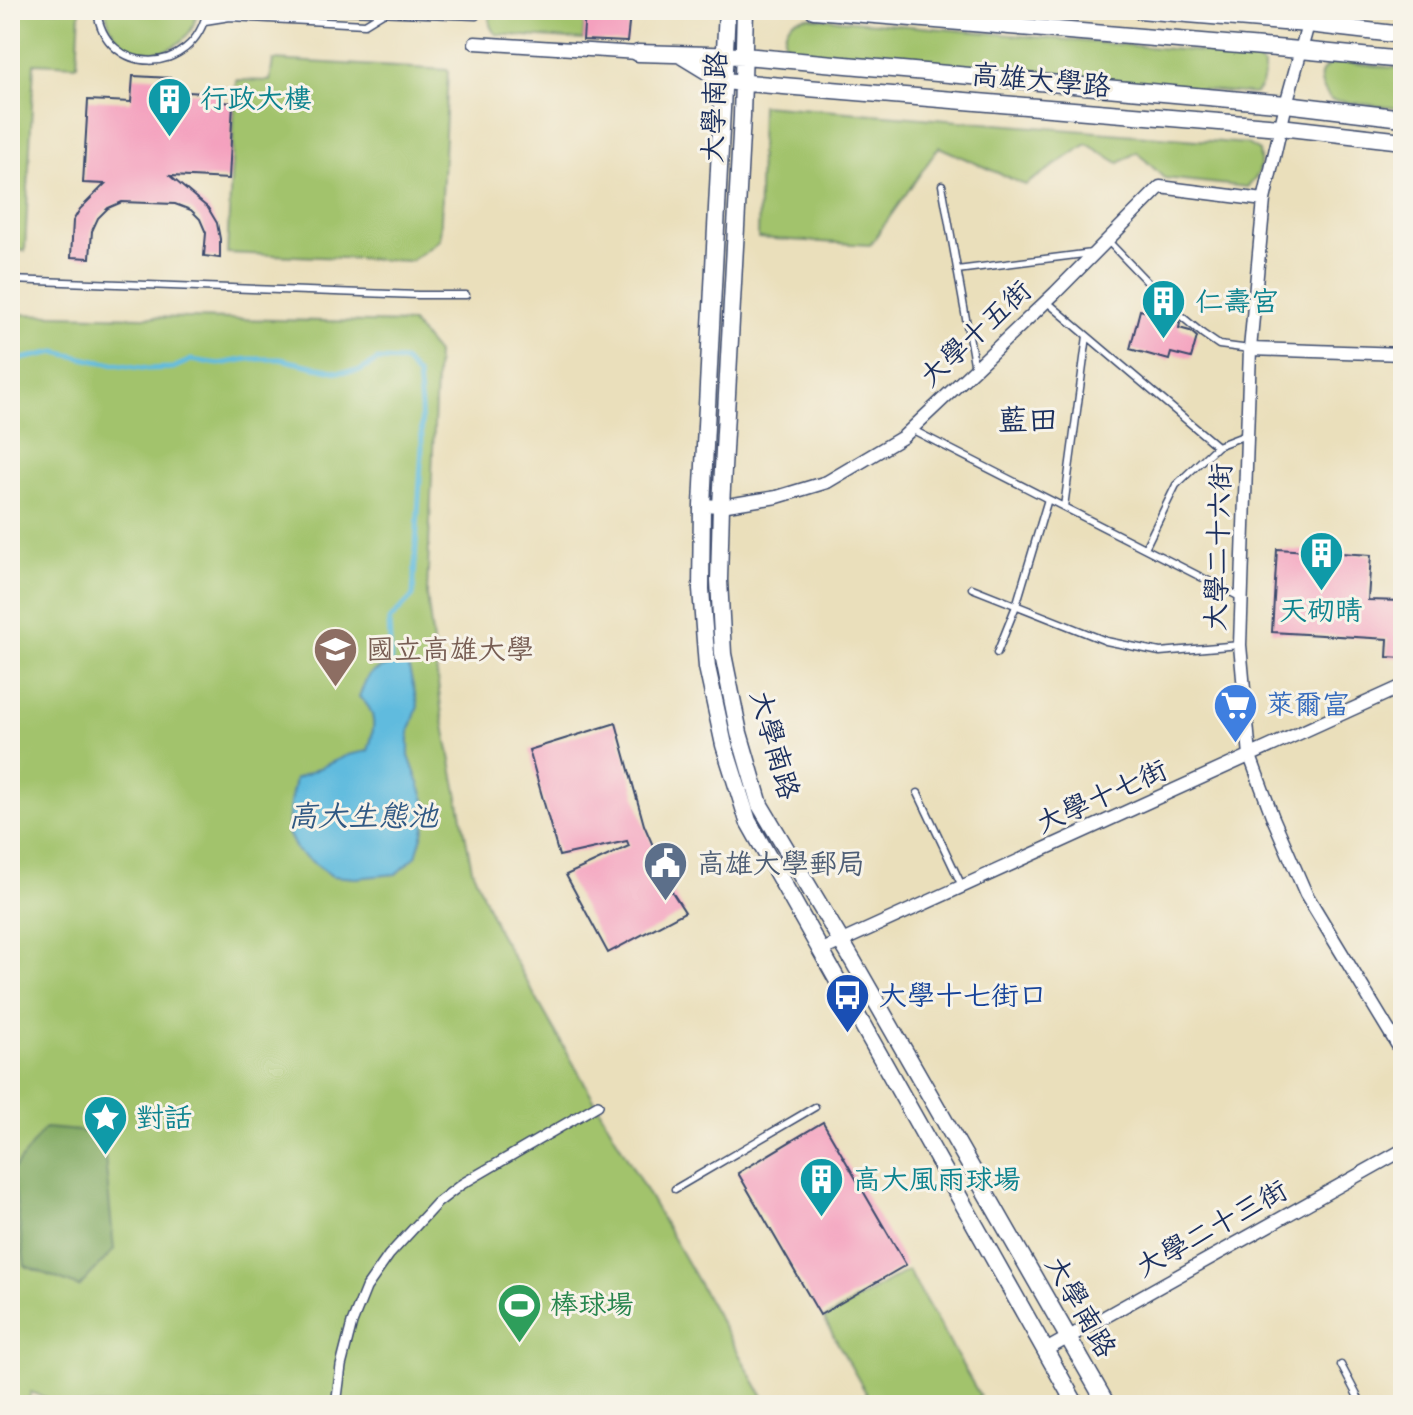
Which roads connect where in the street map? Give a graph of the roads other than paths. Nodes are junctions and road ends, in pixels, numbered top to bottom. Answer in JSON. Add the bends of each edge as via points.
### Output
{"nodes":[{"id":1,"x":97,"y":10,"type":"edge"},
{"id":2,"x":207,"y":10,"type":"edge"},
{"id":3,"x":324,"y":10,"type":"edge"},
{"id":4,"x":727,"y":10,"type":"edge"},
{"id":5,"x":745,"y":10,"type":"edge"},
{"id":6,"x":814,"y":10,"type":"edge"},
{"id":7,"x":1139,"y":10,"type":"edge"},
{"id":8,"x":380,"y":11,"type":"edge"},
{"id":9,"x":476,"y":16,"type":"dead end"},
{"id":10,"x":1310,"y":17,"type":"edge"},
{"id":11,"x":205,"y":21,"type":"junction"},
{"id":12,"x":1403,"y":35,"type":"edge"},
{"id":13,"x":475,"y":43,"type":"dead end"},
{"id":14,"x":1300,"y":50,"type":"junction"},
{"id":15,"x":638,"y":53,"type":"joint"},
{"id":16,"x":681,"y":55,"type":"junction"},
{"id":17,"x":725,"y":55,"type":"junction"},
{"id":18,"x":744,"y":56,"type":"junction"},
{"id":19,"x":1403,"y":60,"type":"edge"},
{"id":20,"x":723,"y":81,"type":"junction"},
{"id":21,"x":742,"y":82,"type":"junction"},
{"id":22,"x":1286,"y":104,"type":"junction"},
{"id":23,"x":1403,"y":118,"type":"edge"},
{"id":24,"x":1280,"y":127,"type":"junction"},
{"id":25,"x":1403,"y":141,"type":"edge"},
{"id":26,"x":942,"y":185,"type":"dead end"},
{"id":27,"x":1264,"y":200,"type":"junction"},
{"id":28,"x":1107,"y":240,"type":"junction"},
{"id":29,"x":1095,"y":252,"type":"junction"},
{"id":30,"x":957,"y":270,"type":"junction"},
{"id":31,"x":10,"y":280,"type":"edge"},
{"id":32,"x":466,"y":295,"type":"dead end"},
{"id":33,"x":1046,"y":301,"type":"junction"},
{"id":34,"x":1087,"y":336,"type":"junction"},
{"id":35,"x":1250,"y":349,"type":"junction"},
{"id":36,"x":1403,"y":354,"type":"edge"},
{"id":37,"x":975,"y":369,"type":"junction"},
{"id":38,"x":911,"y":429,"type":"junction"},
{"id":39,"x":1246,"y":435,"type":"junction"},
{"id":40,"x":1217,"y":446,"type":"junction"},
{"id":41,"x":1048,"y":499,"type":"junction"},
{"id":42,"x":702,"y":505,"type":"junction"},
{"id":43,"x":721,"y":506,"type":"junction"},
{"id":44,"x":1064,"y":507,"type":"junction"},
{"id":45,"x":1145,"y":548,"type":"junction"},
{"id":46,"x":972,"y":588,"type":"dead end"},
{"id":47,"x":1242,"y":598,"type":"junction"},
{"id":48,"x":1016,"y":606,"type":"junction"},
{"id":49,"x":1240,"y":645,"type":"junction"},
{"id":50,"x":997,"y":653,"type":"dead end"},
{"id":51,"x":1403,"y":686,"type":"edge"},
{"id":52,"x":1250,"y":756,"type":"junction"},
{"id":53,"x":918,"y":793,"type":"dead end"},
{"id":54,"x":962,"y":886,"type":"junction"},
{"id":55,"x":1403,"y":924,"type":"edge"},
{"id":56,"x":1403,"y":934,"type":"edge"},
{"id":57,"x":842,"y":941,"type":"junction"},
{"id":58,"x":820,"y":951,"type":"junction"},
{"id":59,"x":1403,"y":1054,"type":"edge"},
{"id":60,"x":598,"y":1105,"type":"dead end"},
{"id":61,"x":815,"y":1107,"type":"dead end"},
{"id":62,"x":1403,"y":1150,"type":"edge"},
{"id":63,"x":675,"y":1189,"type":"dead end"},
{"id":64,"x":1067,"y":1337,"type":"junction"},
{"id":65,"x":1044,"y":1351,"type":"junction"},
{"id":66,"x":1341,"y":1365,"type":"dead end"},
{"id":67,"x":336,"y":1405,"type":"edge"},
{"id":68,"x":1076,"y":1405,"type":"edge"},
{"id":69,"x":1107,"y":1405,"type":"edge"},
{"id":70,"x":1362,"y":1405,"type":"edge"}],
"edges":[{"from":1,"to":11,"type":"lane","via":[[109,41],[148,61],[177,55]]},
{"from":2,"to":11,"type":"lane"},
{"from":3,"to":8,"type":"lane"},
{"from":4,"to":17,"type":"street","name":"大學南路"},
{"from":5,"to":18,"type":"street","name":"大學南路"},
{"from":6,"to":14,"type":"street","name":"高雄大學路"},
{"from":7,"to":10,"type":"street"},
{"from":8,"to":9,"type":"lane"},
{"from":8,"to":11,"type":"lane","via":[[365,24],[230,17]]},
{"from":10,"to":12,"type":"street"},
{"from":10,"to":14,"type":"street","name":"大學二十六街"},
{"from":13,"to":15,"type":"street"},
{"from":14,"to":19,"type":"street","name":"高雄大學路"},
{"from":14,"to":22,"type":"street","name":"大學二十六街"},
{"from":15,"to":16,"type":"street","name":"高雄大學路"},
{"from":16,"to":17,"type":"street","name":"高雄大學路"},
{"from":16,"to":20,"type":"street","name":"高雄大學路"},
{"from":17,"to":18,"type":"street","name":"高雄大學路"},
{"from":17,"to":20,"type":"street","name":"大學南路"},
{"from":18,"to":21,"type":"street","name":"大學南路"},
{"from":18,"to":22,"type":"street","name":"高雄大學路"},
{"from":20,"to":21,"type":"street","name":"高雄大學路"},
{"from":20,"to":42,"type":"street","name":"大學南路"},
{"from":21,"to":24,"type":"street","name":"高雄大學路"},
{"from":21,"to":43,"type":"street","name":"大學南路"},
{"from":22,"to":23,"type":"street","name":"高雄大學路"},
{"from":22,"to":24,"type":"street","name":"大學二十六街"},
{"from":24,"to":25,"type":"street","name":"高雄大學路"},
{"from":24,"to":27,"type":"street","name":"大學二十六街"},
{"from":26,"to":30,"type":"lane"},
{"from":27,"to":28,"type":"street","name":"大學十五街","via":[[1160,187]]},
{"from":27,"to":35,"type":"street","name":"大學二十六街"},
{"from":28,"to":29,"type":"street","name":"大學十五街"},
{"from":28,"to":35,"type":"lane","via":[[1203,334],[1219,345]]},
{"from":29,"to":30,"type":"lane"},
{"from":29,"to":33,"type":"street","name":"大學十五街"},
{"from":30,"to":37,"type":"lane"},
{"from":31,"to":32,"type":"lane"},
{"from":33,"to":34,"type":"lane"},
{"from":33,"to":37,"type":"street","name":"大學十五街"},
{"from":34,"to":40,"type":"lane"},
{"from":34,"to":44,"type":"lane"},
{"from":35,"to":36,"type":"street"},
{"from":35,"to":39,"type":"street","name":"大學二十六街"},
{"from":37,"to":38,"type":"street","name":"大學十五街"},
{"from":38,"to":41,"type":"lane"},
{"from":38,"to":43,"type":"street","name":"大學十五街","via":[[827,482]]},
{"from":39,"to":40,"type":"lane"},
{"from":39,"to":47,"type":"street","name":"大學二十六街"},
{"from":40,"to":45,"type":"lane","via":[[1176,485]]},
{"from":41,"to":44,"type":"lane"},
{"from":41,"to":48,"type":"lane"},
{"from":42,"to":43,"type":"street","name":"大學十五街"},
{"from":42,"to":58,"type":"street","name":"大學南路","via":[[707,667],[724,745],[748,821]]},
{"from":43,"to":57,"type":"street","name":"大學南路","via":[[723,654],[739,733],[760,805]]},
{"from":44,"to":45,"type":"lane"},
{"from":45,"to":47,"type":"lane"},
{"from":46,"to":48,"type":"lane"},
{"from":47,"to":49,"type":"street","name":"大學二十六街"},
{"from":48,"to":49,"type":"lane","via":[[1106,641],[1160,652]]},
{"from":48,"to":50,"type":"lane"},
{"from":49,"to":52,"type":"street","name":"大學二十六街"},
{"from":51,"to":52,"type":"street","name":"大學十七街"},
{"from":52,"to":54,"type":"street","name":"大學十七街"},
{"from":52,"to":59,"type":"street","name":"大學二十六街","via":[[1306,894]]},
{"from":53,"to":54,"type":"lane"},
{"from":54,"to":57,"type":"street","name":"大學十七街"},
{"from":55,"to":56,"type":"lane"},
{"from":57,"to":58,"type":"street","name":"大學十七街"},
{"from":57,"to":64,"type":"street","name":"大學南路"},
{"from":58,"to":65,"type":"street","name":"大學南路"},
{"from":60,"to":67,"type":"street","via":[[462,1184],[389,1255],[366,1288],[352,1323]]},
{"from":61,"to":63,"type":"lane"},
{"from":62,"to":64,"type":"street","name":"大學二十三街"},
{"from":64,"to":65,"type":"street","name":"大學二十三街"},
{"from":64,"to":69,"type":"street","name":"大學南路"},
{"from":65,"to":68,"type":"street","name":"大學南路"},
{"from":66,"to":70,"type":"lane"}]}
